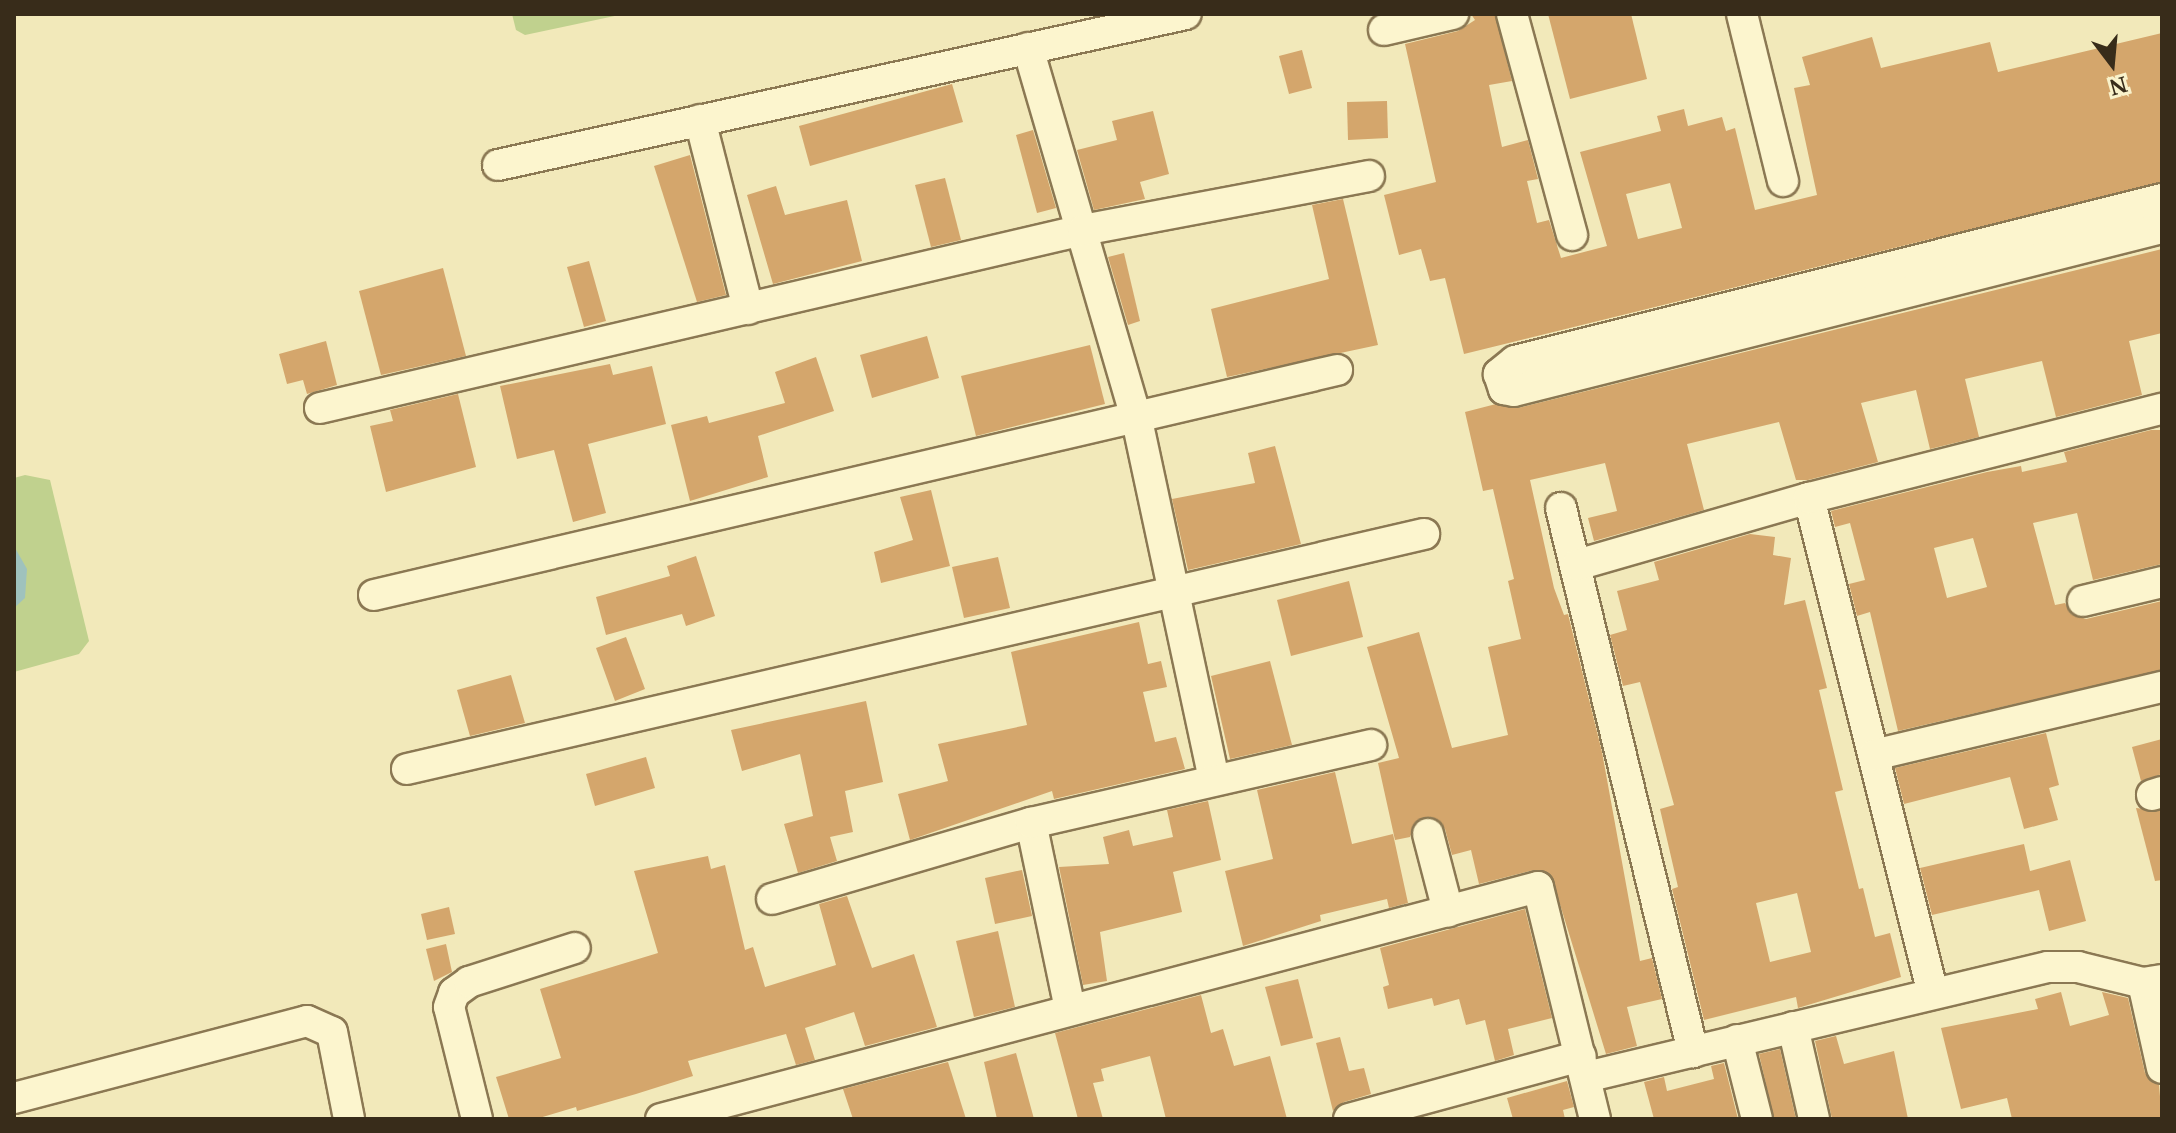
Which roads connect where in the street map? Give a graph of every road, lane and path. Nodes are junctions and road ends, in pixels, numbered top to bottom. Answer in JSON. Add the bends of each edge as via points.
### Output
{"nodes":[{"id":1,"x":1186,"y":14,"type":"edge"},
{"id":2,"x":1453,"y":14,"type":"edge"},
{"id":3,"x":1512,"y":14,"type":"edge"},
{"id":4,"x":1742,"y":14,"type":"edge"},
{"id":5,"x":1384,"y":30,"type":"dead end"},
{"id":6,"x":1028,"y":48,"type":"junction"},
{"id":7,"x":700,"y":120,"type":"junction"},
{"id":8,"x":498,"y":165,"type":"dead end"},
{"id":9,"x":1369,"y":176,"type":"dead end"},
{"id":10,"x":1783,"y":181,"type":"dead end"},
{"id":11,"x":2162,"y":199,"type":"edge"},
{"id":12,"x":2162,"y":228,"type":"edge"},
{"id":13,"x":1083,"y":230,"type":"junction"},
{"id":14,"x":1572,"y":235,"type":"dead end"},
{"id":15,"x":1844,"y":293,"type":"junction"},
{"id":16,"x":748,"y":309,"type":"junction"},
{"id":17,"x":1337,"y":370,"type":"dead end"},
{"id":18,"x":320,"y":408,"type":"dead end"},
{"id":19,"x":2162,"y":409,"type":"edge"},
{"id":20,"x":1137,"y":420,"type":"junction"},
{"id":21,"x":1809,"y":498,"type":"junction"},
{"id":22,"x":1561,"y":508,"type":"dead end"},
{"id":23,"x":1424,"y":534,"type":"dead end"},
{"id":24,"x":1577,"y":565,"type":"junction"},
{"id":25,"x":2162,"y":582,"type":"edge"},
{"id":26,"x":1177,"y":589,"type":"junction"},
{"id":27,"x":374,"y":595,"type":"dead end"},
{"id":28,"x":2083,"y":601,"type":"dead end"},
{"id":29,"x":2162,"y":687,"type":"edge"},
{"id":30,"x":1371,"y":745,"type":"dead end"},
{"id":31,"x":1874,"y":755,"type":"junction"},
{"id":32,"x":407,"y":769,"type":"dead end"},
{"id":33,"x":1214,"y":778,"type":"junction"},
{"id":34,"x":1031,"y":823,"type":"junction"},
{"id":35,"x":1428,"y":834,"type":"dead end"},
{"id":36,"x":772,"y":899,"type":"dead end"},
{"id":37,"x":1448,"y":911,"type":"junction"},
{"id":38,"x":575,"y":948,"type":"dead end"},
{"id":39,"x":2152,"y":982,"type":"edge"},
{"id":40,"x":1932,"y":990,"type":"junction"},
{"id":41,"x":1070,"y":1009,"type":"junction"},
{"id":42,"x":1793,"y":1027,"type":"junction"},
{"id":43,"x":1737,"y":1040,"type":"junction"},
{"id":44,"x":1693,"y":1052,"type":"junction"},
{"id":45,"x":1583,"y":1067,"type":"junction"},
{"id":46,"x":2162,"y":1068,"type":"edge"},
{"id":47,"x":14,"y":1098,"type":"edge"},
{"id":48,"x":349,"y":1119,"type":"edge"},
{"id":49,"x":477,"y":1119,"type":"edge"},
{"id":50,"x":661,"y":1119,"type":"edge"},
{"id":51,"x":1349,"y":1119,"type":"edge"},
{"id":52,"x":1595,"y":1119,"type":"edge"},
{"id":53,"x":1757,"y":1119,"type":"edge"},
{"id":54,"x":1814,"y":1119,"type":"edge"}],
"edges":[{"from":1,"to":6,"type":"street"},
{"from":2,"to":5,"type":"street"},
{"from":3,"to":14,"type":"street"},
{"from":4,"to":10,"type":"street"},
{"from":6,"to":7,"type":"street"},
{"from":6,"to":13,"type":"street"},
{"from":7,"to":8,"type":"street"},
{"from":7,"to":16,"type":"street"},
{"from":9,"to":13,"type":"street"},
{"from":11,"to":15,"type":"street"},
{"from":12,"to":15,"type":"street"},
{"from":13,"to":16,"type":"street"},
{"from":13,"to":20,"type":"street"},
{"from":15,"to":15,"type":"street","via":[[1514,391],[1504,389],[1499,374],[1515,361]]},
{"from":16,"to":18,"type":"street"},
{"from":17,"to":20,"type":"street"},
{"from":19,"to":21,"type":"street"},
{"from":20,"to":26,"type":"street"},
{"from":20,"to":27,"type":"street"},
{"from":21,"to":24,"type":"street"},
{"from":21,"to":31,"type":"street"},
{"from":22,"to":24,"type":"street"},
{"from":23,"to":26,"type":"street"},
{"from":24,"to":44,"type":"street"},
{"from":25,"to":28,"type":"street"},
{"from":26,"to":32,"type":"street"},
{"from":26,"to":33,"type":"street"},
{"from":29,"to":31,"type":"street"},
{"from":30,"to":33,"type":"street"},
{"from":31,"to":40,"type":"street"},
{"from":33,"to":34,"type":"street"},
{"from":34,"to":36,"type":"street"},
{"from":34,"to":41,"type":"street"},
{"from":35,"to":37,"type":"street"},
{"from":37,"to":41,"type":"street"},
{"from":37,"to":45,"type":"street","via":[[1538,887]]},
{"from":38,"to":49,"type":"street","via":[[480,978],[454,993],[449,1007]]},
{"from":39,"to":40,"type":"street","via":[[2061,965]]},
{"from":39,"to":46,"type":"street"},
{"from":40,"to":42,"type":"street"},
{"from":41,"to":50,"type":"street"},
{"from":42,"to":43,"type":"street"},
{"from":42,"to":54,"type":"street"},
{"from":43,"to":44,"type":"street"},
{"from":43,"to":53,"type":"street"},
{"from":44,"to":45,"type":"street"},
{"from":45,"to":51,"type":"street"},
{"from":45,"to":52,"type":"street"},
{"from":47,"to":48,"type":"street","via":[[307,1021],[332,1032]]}]}
